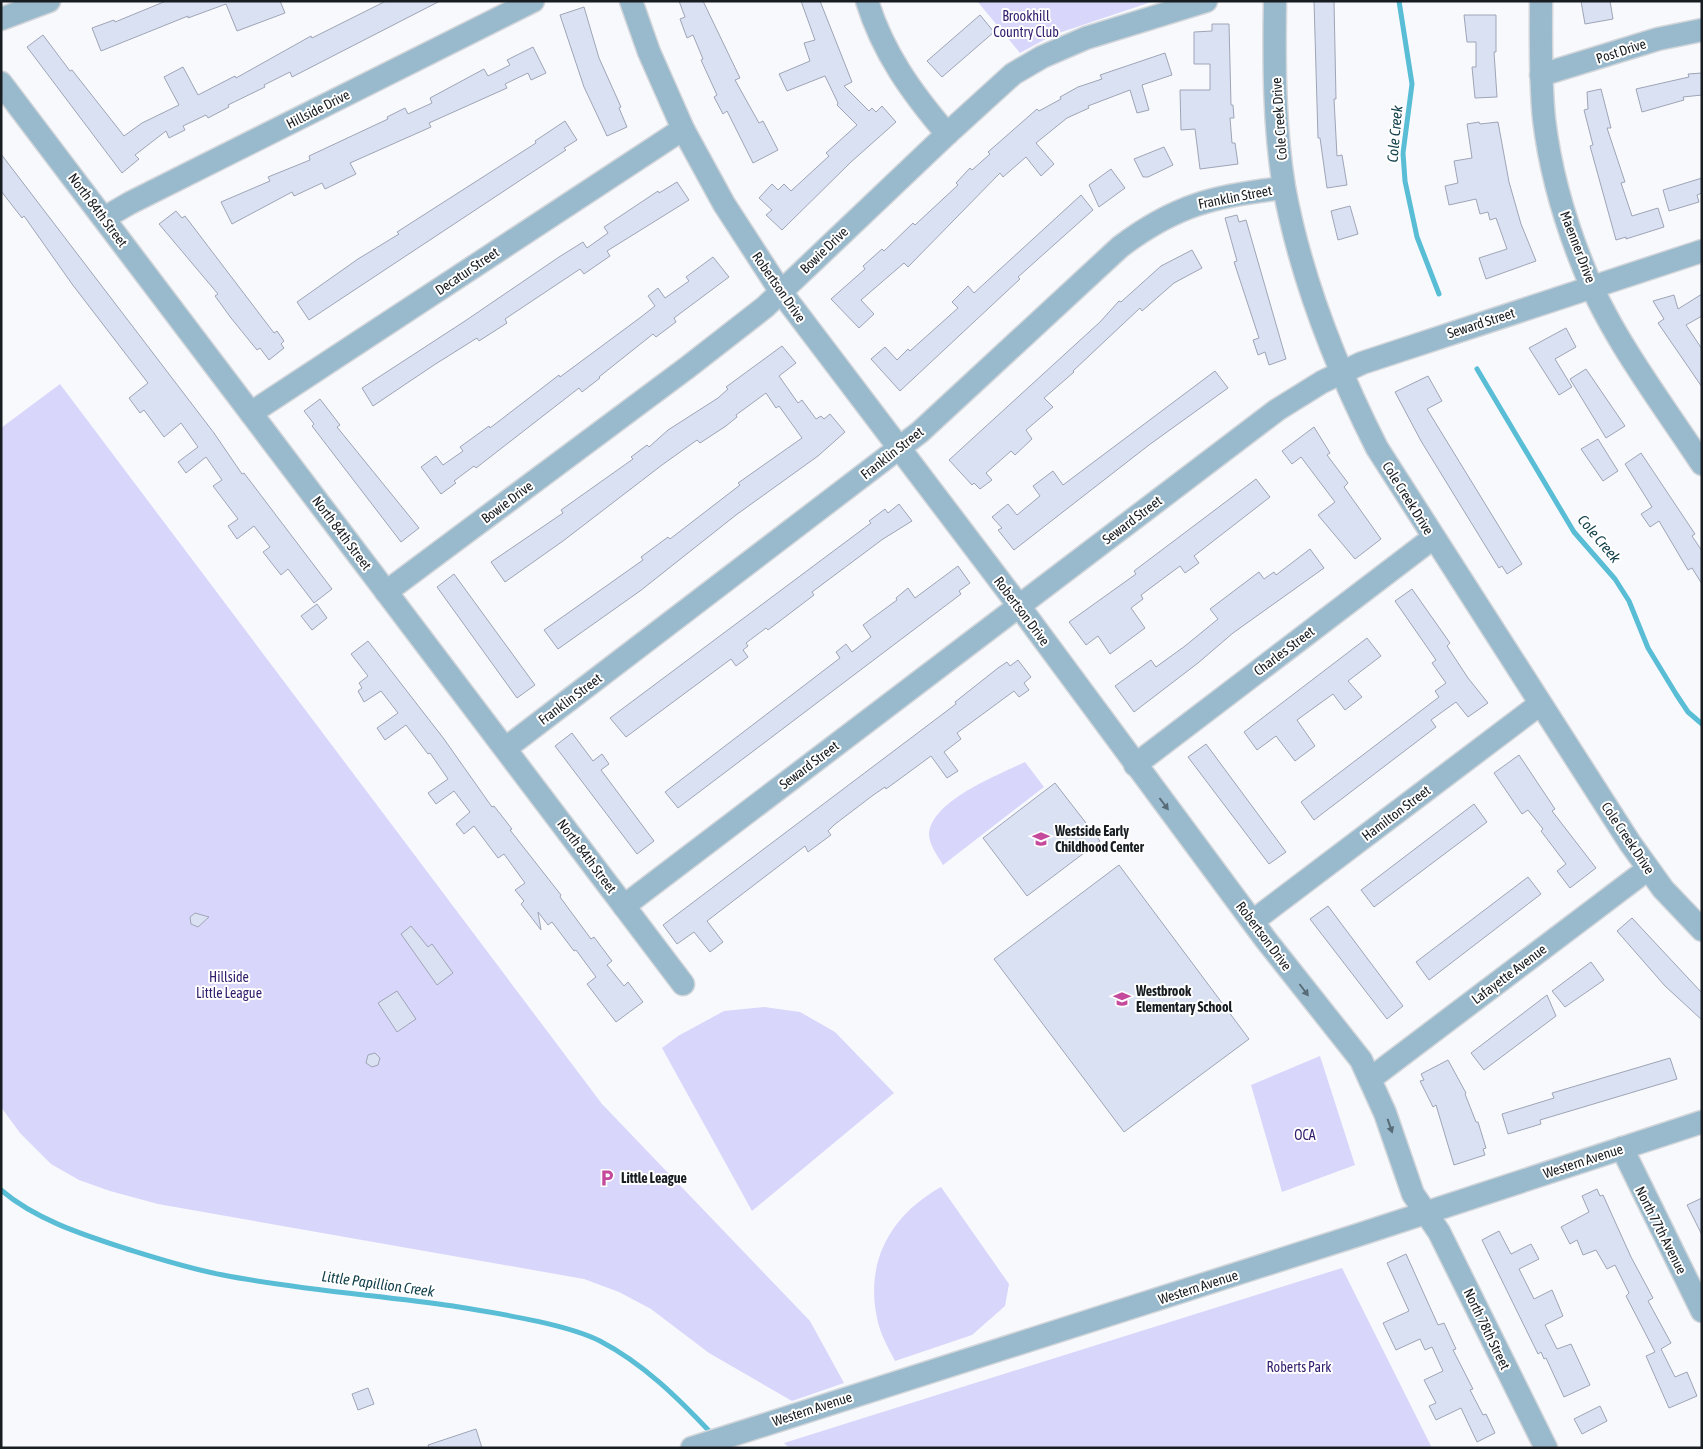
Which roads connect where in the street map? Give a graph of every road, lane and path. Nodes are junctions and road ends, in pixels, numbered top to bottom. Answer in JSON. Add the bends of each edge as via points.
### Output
{"nodes":[{"id":1,"x":48,"y":1,"type":"edge"},
{"id":2,"x":533,"y":1,"type":"edge"},
{"id":3,"x":631,"y":1,"type":"edge"},
{"id":4,"x":867,"y":1,"type":"edge"},
{"id":5,"x":1206,"y":1,"type":"edge"},
{"id":6,"x":1275,"y":1,"type":"edge"},
{"id":7,"x":1541,"y":1,"type":"edge"},
{"id":8,"x":1,"y":19,"type":"edge"},
{"id":9,"x":1702,"y":30,"type":"edge"},
{"id":10,"x":1541,"y":75,"type":"junction"},
{"id":11,"x":1,"y":83,"type":"edge"},
{"id":12,"x":683,"y":128,"type":"junction"},
{"id":13,"x":947,"y":134,"type":"junction"},
{"id":14,"x":1284,"y":188,"type":"junction"},
{"id":15,"x":104,"y":218,"type":"junction"},
{"id":16,"x":1702,"y":251,"type":"edge"},
{"id":17,"x":1593,"y":286,"type":"junction"},
{"id":18,"x":781,"y":292,"type":"junction"},
{"id":19,"x":1341,"y":373,"type":"junction"},
{"id":20,"x":251,"y":413,"type":"junction"},
{"id":21,"x":899,"y":449,"type":"junction"},
{"id":22,"x":1702,"y":464,"type":"edge"},
{"id":23,"x":1433,"y":538,"type":"junction"},
{"id":24,"x":386,"y":592,"type":"junction"},
{"id":25,"x":1019,"y":606,"type":"junction"},
{"id":26,"x":1540,"y":704,"type":"junction"},
{"id":27,"x":506,"y":748,"type":"junction"},
{"id":28,"x":1135,"y":766,"type":"junction"},
{"id":29,"x":1648,"y":869,"type":"junction"},
{"id":30,"x":624,"y":906,"type":"junction"},
{"id":31,"x":1253,"y":922,"type":"junction"},
{"id":32,"x":1702,"y":930,"type":"edge"},
{"id":33,"x":683,"y":984,"type":"dead end"},
{"id":34,"x":1370,"y":1079,"type":"junction"},
{"id":35,"x":1702,"y":1122,"type":"edge"},
{"id":36,"x":1622,"y":1148,"type":"junction"},
{"id":37,"x":1425,"y":1212,"type":"junction"},
{"id":38,"x":1702,"y":1311,"type":"edge"},
{"id":39,"x":692,"y":1448,"type":"edge"},
{"id":40,"x":1546,"y":1448,"type":"edge"}],
"edges":[{"from":1,"to":8,"type":"street"},
{"from":2,"to":15,"type":"street","name":"Hillside Drive"},
{"from":3,"to":12,"type":"street","name":"Robertson Drive","via":[[649,52]]},
{"from":4,"to":13,"type":"street","via":[[883,44],[900,75]]},
{"from":5,"to":13,"type":"street","name":"Bowie Drive","via":[[1086,38],[1042,57],[1013,74]]},
{"from":6,"to":14,"type":"street","name":"Cole Creek Drive","via":[[1277,113]]},
{"from":7,"to":10,"type":"street","name":"Maenner Drive"},
{"from":9,"to":10,"type":"street","name":"Post Drive","via":[[1658,39]]},
{"from":10,"to":17,"type":"street","name":"Maenner Drive","via":[[1544,118],[1556,188],[1583,267]]},
{"from":11,"to":15,"type":"street","name":"North 84th Street"},
{"from":12,"to":18,"type":"street","name":"Robertson Drive","via":[[728,211]]},
{"from":12,"to":20,"type":"street","name":"Decatur Street"},
{"from":13,"to":18,"type":"street","name":"Bowie Drive"},
{"from":14,"to":19,"type":"street","name":"Cole Creek Drive","via":[[1307,282]]},
{"from":14,"to":21,"type":"street","name":"Franklin Street","via":[[1201,202],[1143,230],[1120,247]]},
{"from":15,"to":20,"type":"street","name":"North 84th Street"},
{"from":16,"to":17,"type":"street","name":"Seward Street"},
{"from":17,"to":19,"type":"street","name":"Seward Street","via":[[1389,353]]},
{"from":17,"to":22,"type":"street","name":"Maenner Drive","via":[[1622,341]]},
{"from":18,"to":21,"type":"street","name":"Robertson Drive"},
{"from":18,"to":24,"type":"street","name":"Bowie Drive","via":[[688,367]]},
{"from":19,"to":23,"type":"street","name":"Cole Creek Drive","via":[[1377,448]]},
{"from":19,"to":25,"type":"street","name":"Seward Street","via":[[1277,410]]},
{"from":20,"to":24,"type":"street","name":"North 84th Street"},
{"from":21,"to":25,"type":"street","name":"Robertson Drive"},
{"from":21,"to":27,"type":"street","name":"Franklin Street"},
{"from":23,"to":26,"type":"street","name":"Cole Creek Drive"},
{"from":23,"to":28,"type":"street","name":"Charles Street"},
{"from":24,"to":27,"type":"street","name":"North 84th Street"},
{"from":25,"to":28,"type":"street","name":"Robertson Drive"},
{"from":25,"to":30,"type":"street","name":"Seward Street"},
{"from":26,"to":29,"type":"street","name":"Cole Creek Drive"},
{"from":26,"to":31,"type":"street","name":"Hamilton Street"},
{"from":27,"to":30,"type":"street","name":"North 84th Street"},
{"from":28,"to":31,"type":"street","name":"Robertson Drive","one_way":true},
{"from":29,"to":32,"type":"street","name":"Cole Creek Drive"},
{"from":29,"to":34,"type":"street","name":"Lafayette Avenue"},
{"from":30,"to":33,"type":"street","name":"North 84th Street"},
{"from":31,"to":34,"type":"street","name":"Robertson Drive","one_way":true,"via":[[1342,1035]]},
{"from":34,"to":37,"type":"street","name":"Robertson Drive","one_way":true,"via":[[1413,1194]]},
{"from":35,"to":36,"type":"street","name":"Western Avenue"},
{"from":36,"to":37,"type":"street","name":"Western Avenue"},
{"from":36,"to":38,"type":"street","name":"North 77th Avenue"},
{"from":37,"to":39,"type":"street","name":"Western Avenue"},
{"from":37,"to":40,"type":"street","name":"North 78th Street","via":[[1439,1232]]}]}
